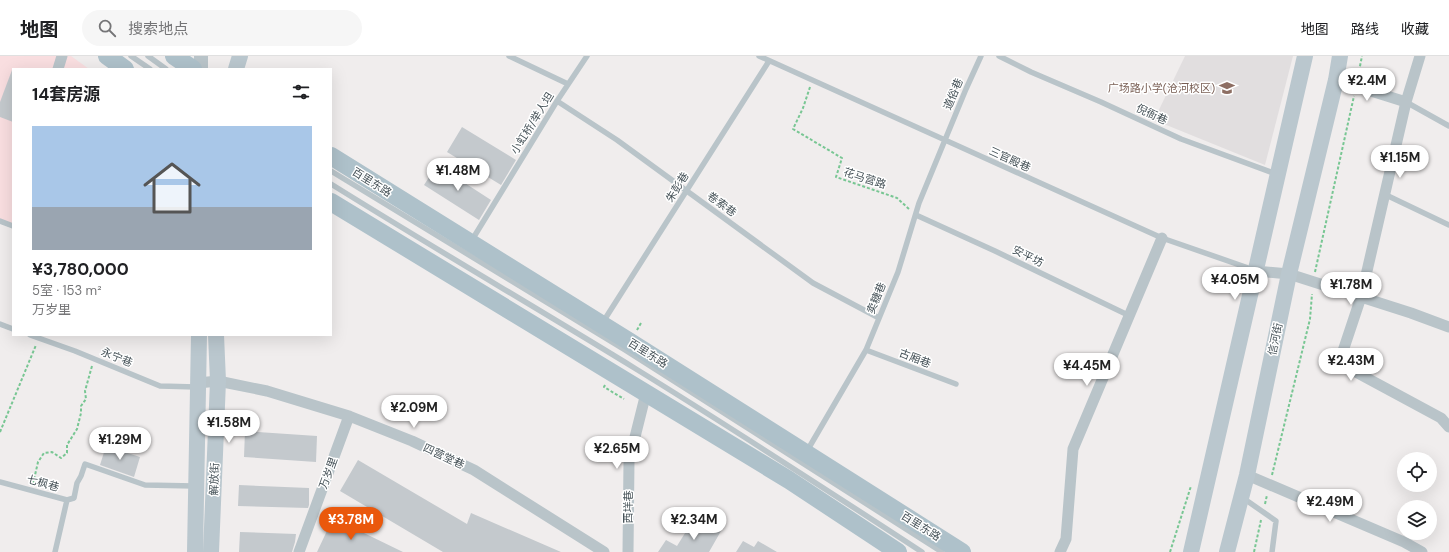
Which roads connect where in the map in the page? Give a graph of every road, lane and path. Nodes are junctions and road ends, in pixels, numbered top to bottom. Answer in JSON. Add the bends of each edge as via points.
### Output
{"nodes":[{"id":1,"x":62,"y":56,"type":"edge"},
{"id":2,"x":107,"y":56,"type":"edge"},
{"id":3,"x":131,"y":56,"type":"edge"},
{"id":4,"x":148,"y":56,"type":"edge"},
{"id":5,"x":174,"y":56,"type":"edge"},
{"id":6,"x":201,"y":56,"type":"edge"},
{"id":7,"x":240,"y":56,"type":"edge"},
{"id":8,"x":510,"y":56,"type":"edge"},
{"id":9,"x":587,"y":56,"type":"edge"},
{"id":10,"x":759,"y":56,"type":"edge"},
{"id":11,"x":981,"y":56,"type":"edge"},
{"id":12,"x":999,"y":56,"type":"edge"},
{"id":13,"x":1305,"y":56,"type":"edge"},
{"id":14,"x":1340,"y":56,"type":"edge"},
{"id":15,"x":1362,"y":56,"type":"edge"},
{"id":16,"x":1420,"y":56,"type":"edge"},
{"id":17,"x":769,"y":61,"type":"junction"},
{"id":18,"x":58,"y":68,"type":"edge"},
{"id":19,"x":124,"y":68,"type":"edge"},
{"id":20,"x":149,"y":68,"type":"edge"},
{"id":21,"x":165,"y":68,"type":"edge"},
{"id":22,"x":192,"y":68,"type":"edge"},
{"id":23,"x":201,"y":68,"type":"edge"},
{"id":24,"x":236,"y":68,"type":"edge"},
{"id":25,"x":1336,"y":80,"type":"junction"},
{"id":26,"x":812,"y":81,"type":"junction"},
{"id":27,"x":568,"y":84,"type":"junction"},
{"id":28,"x":1356,"y":87,"type":"junction"},
{"id":29,"x":557,"y":101,"type":"junction"},
{"id":30,"x":1406,"y":102,"type":"junction"},
{"id":31,"x":1449,"y":126,"type":"edge"},
{"id":32,"x":945,"y":141,"type":"junction"},
{"id":33,"x":332,"y":157,"type":"edge"},
{"id":34,"x":332,"y":172,"type":"edge"},
{"id":35,"x":1278,"y":174,"type":"junction"},
{"id":36,"x":332,"y":185,"type":"edge"},
{"id":37,"x":686,"y":191,"type":"junction"},
{"id":38,"x":1384,"y":194,"type":"junction"},
{"id":39,"x":332,"y":203,"type":"edge"},
{"id":40,"x":916,"y":215,"type":"junction"},
{"id":41,"x":0,"y":221,"type":"edge"},
{"id":42,"x":1449,"y":225,"type":"edge"},
{"id":43,"x":12,"y":226,"type":"edge"},
{"id":44,"x":1162,"y":238,"type":"junction"},
{"id":45,"x":470,"y":242,"type":"junction"},
{"id":46,"x":1256,"y":271,"type":"junction"},
{"id":47,"x":1289,"y":274,"type":"junction"},
{"id":48,"x":1313,"y":282,"type":"junction"},
{"id":49,"x":1361,"y":297,"type":"junction"},
{"id":50,"x":1130,"y":316,"type":"junction"},
{"id":51,"x":879,"y":318,"type":"junction"},
{"id":52,"x":0,"y":324,"type":"edge"},
{"id":53,"x":602,"y":324,"type":"junction"},
{"id":54,"x":1449,"y":327,"type":"edge"},
{"id":55,"x":12,"y":329,"type":"edge"},
{"id":56,"x":33,"y":336,"type":"edge"},
{"id":57,"x":199,"y":336,"type":"edge"},
{"id":58,"x":216,"y":336,"type":"edge"},
{"id":59,"x":39,"y":338,"type":"junction"},
{"id":60,"x":866,"y":350,"type":"junction"},
{"id":61,"x":93,"y":359,"type":"junction"},
{"id":62,"x":218,"y":381,"type":"junction"},
{"id":63,"x":956,"y":384,"type":"dead end"},
{"id":64,"x":198,"y":385,"type":"junction"},
{"id":65,"x":646,"y":393,"type":"junction"},
{"id":66,"x":349,"y":416,"type":"junction"},
{"id":67,"x":1449,"y":427,"type":"edge"},
{"id":68,"x":0,"y":432,"type":"edge"},
{"id":69,"x":806,"y":453,"type":"junction"},
{"id":70,"x":1247,"y":475,"type":"junction"},
{"id":71,"x":0,"y":482,"type":"edge"},
{"id":72,"x":1270,"y":484,"type":"junction"},
{"id":73,"x":197,"y":486,"type":"junction"},
{"id":74,"x":32,"y":491,"type":"junction"},
{"id":75,"x":1241,"y":496,"type":"junction"},
{"id":76,"x":67,"y":500,"type":"junction"},
{"id":77,"x":1263,"y":512,"type":"junction"},
{"id":78,"x":55,"y":552,"type":"edge"},
{"id":79,"x":195,"y":552,"type":"edge"},
{"id":80,"x":211,"y":552,"type":"edge"},
{"id":81,"x":299,"y":552,"type":"edge"},
{"id":82,"x":604,"y":552,"type":"edge"},
{"id":83,"x":628,"y":552,"type":"edge"},
{"id":84,"x":898,"y":552,"type":"edge"},
{"id":85,"x":922,"y":552,"type":"edge"},
{"id":86,"x":942,"y":552,"type":"edge"},
{"id":87,"x":962,"y":552,"type":"edge"},
{"id":88,"x":1060,"y":552,"type":"edge"},
{"id":89,"x":1191,"y":552,"type":"edge"},
{"id":90,"x":1227,"y":552,"type":"edge"},
{"id":91,"x":1254,"y":552,"type":"edge"},
{"id":92,"x":1272,"y":552,"type":"edge"},
{"id":93,"x":1422,"y":552,"type":"edge"}],
"edges":[{"from":1,"to":18,"type":"street"},
{"from":2,"to":19,"type":"main road"},
{"from":3,"to":20,"type":"lane"},
{"from":4,"to":21,"type":"lane"},
{"from":5,"to":22,"type":"main road"},
{"from":6,"to":23,"type":"street"},
{"from":7,"to":24,"type":"main road"},
{"from":8,"to":27,"type":"lane"},
{"from":9,"to":27,"type":"lane","name":"小虹桥/举人坦"},
{"from":10,"to":17,"type":"lane","name":"三官殿巷"},
{"from":11,"to":32,"type":"lane","name":"道俗巷"},
{"from":12,"to":35,"type":"lane","name":"倪衙巷","via":[[1181,138]]},
{"from":13,"to":35,"type":"main road"},
{"from":14,"to":25,"type":"main road","name":"信河街"},
{"from":15,"to":28,"type":"path"},
{"from":16,"to":30,"type":"street"},
{"from":17,"to":26,"type":"lane","name":"三官殿巷"},
{"from":17,"to":37,"type":"lane","name":"朱彭巷"},
{"from":25,"to":28,"type":"street"},
{"from":25,"to":47,"type":"main road","name":"信河街"},
{"from":26,"to":32,"type":"lane","name":"三官殿巷"},
{"from":26,"to":40,"type":"path","name":"花马营路","via":[[793,129],[842,158],[836,177],[897,198]]},
{"from":27,"to":29,"type":"lane","name":"小虹桥/举人坦"},
{"from":28,"to":30,"type":"street"},
{"from":28,"to":48,"type":"path"},
{"from":29,"to":37,"type":"lane","name":"卷索巷","via":[[617,140]]},
{"from":29,"to":45,"type":"lane","name":"小虹桥/举人坦"},
{"from":30,"to":31,"type":"lane"},
{"from":30,"to":38,"type":"street"},
{"from":32,"to":40,"type":"lane","name":"卖糖巷"},
{"from":32,"to":44,"type":"lane","name":"三官殿巷"},
{"from":33,"to":45,"type":"main road","name":"百里东路"},
{"from":34,"to":86,"type":"lane","via":[[625,350]]},
{"from":35,"to":46,"type":"main road"},
{"from":36,"to":85,"type":"lane","via":[[645,374]]},
{"from":37,"to":51,"type":"lane","name":"卷索巷","via":[[813,283]]},
{"from":37,"to":53,"type":"lane","name":"朱彭巷"},
{"from":38,"to":42,"type":"lane"},
{"from":38,"to":49,"type":"street"},
{"from":39,"to":65,"type":"main road"},
{"from":40,"to":50,"type":"lane","name":"安平坊"},
{"from":40,"to":51,"type":"lane","name":"卖糖巷","via":[[898,272]]},
{"from":41,"to":43,"type":"lane"},
{"from":44,"to":46,"type":"lane","name":"三官殿巷"},
{"from":44,"to":50,"type":"street"},
{"from":45,"to":53,"type":"main road","name":"百里东路"},
{"from":46,"to":47,"type":"street"},
{"from":46,"to":89,"type":"main road"},
{"from":47,"to":48,"type":"street"},
{"from":47,"to":70,"type":"main road","name":"信河街"},
{"from":48,"to":49,"type":"street"},
{"from":48,"to":72,"type":"path","via":[[1310,320]]},
{"from":49,"to":54,"type":"street"},
{"from":49,"to":67,"type":"street","via":[[1339,363],[1441,418]]},
{"from":50,"to":88,"type":"street","via":[[1073,449],[1066,539]]},
{"from":51,"to":60,"type":"lane","name":"卖糖巷"},
{"from":52,"to":55,"type":"lane"},
{"from":53,"to":69,"type":"main road","name":"百里东路"},
{"from":56,"to":59,"type":"lane","name":"永宁巷"},
{"from":57,"to":64,"type":"main road","name":"解放街"},
{"from":58,"to":62,"type":"main road","name":"解放街"},
{"from":59,"to":61,"type":"lane","name":"永宁巷"},
{"from":59,"to":68,"type":"path"},
{"from":60,"to":63,"type":"lane","name":"古厢巷"},
{"from":60,"to":69,"type":"lane","name":"卖糖巷"},
{"from":61,"to":64,"type":"lane","name":"永宁巷","via":[[160,386]]},
{"from":61,"to":74,"type":"path","via":[[92,372],[85,391],[86,398],[81,406],[77,429],[67,444],[67,453],[61,458],[52,452],[44,453],[38,462]]},
{"from":62,"to":64,"type":"street","name":"四营堂巷"},
{"from":62,"to":66,"type":"street","name":"四营堂巷","via":[[267,391]]},
{"from":62,"to":80,"type":"main road","name":"解放街"},
{"from":64,"to":73,"type":"main road","name":"解放街"},
{"from":65,"to":83,"type":"street","name":"西垟巷","via":[[629,461]]},
{"from":65,"to":84,"type":"main road","via":[[789,480]]},
{"from":66,"to":81,"type":"street","name":"万岁里"},
{"from":66,"to":82,"type":"street","name":"四营堂巷","via":[[412,441],[474,470]]},
{"from":69,"to":87,"type":"main road","name":"百里东路"},
{"from":70,"to":72,"type":"street"},
{"from":70,"to":75,"type":"main road","name":"信河街"},
{"from":71,"to":74,"type":"lane","name":"七枫巷"},
{"from":72,"to":77,"type":"path"},
{"from":72,"to":93,"type":"street"},
{"from":73,"to":76,"type":"lane","name":"七枫巷","via":[[145,484],[85,464],[74,498]]},
{"from":73,"to":79,"type":"main road","name":"解放街"},
{"from":74,"to":76,"type":"lane","name":"七枫巷"},
{"from":75,"to":77,"type":"lane"},
{"from":75,"to":90,"type":"main road","name":"信河街"},
{"from":76,"to":78,"type":"lane"},
{"from":77,"to":91,"type":"path"},
{"from":77,"to":92,"type":"lane","via":[[1276,521]]}]}
